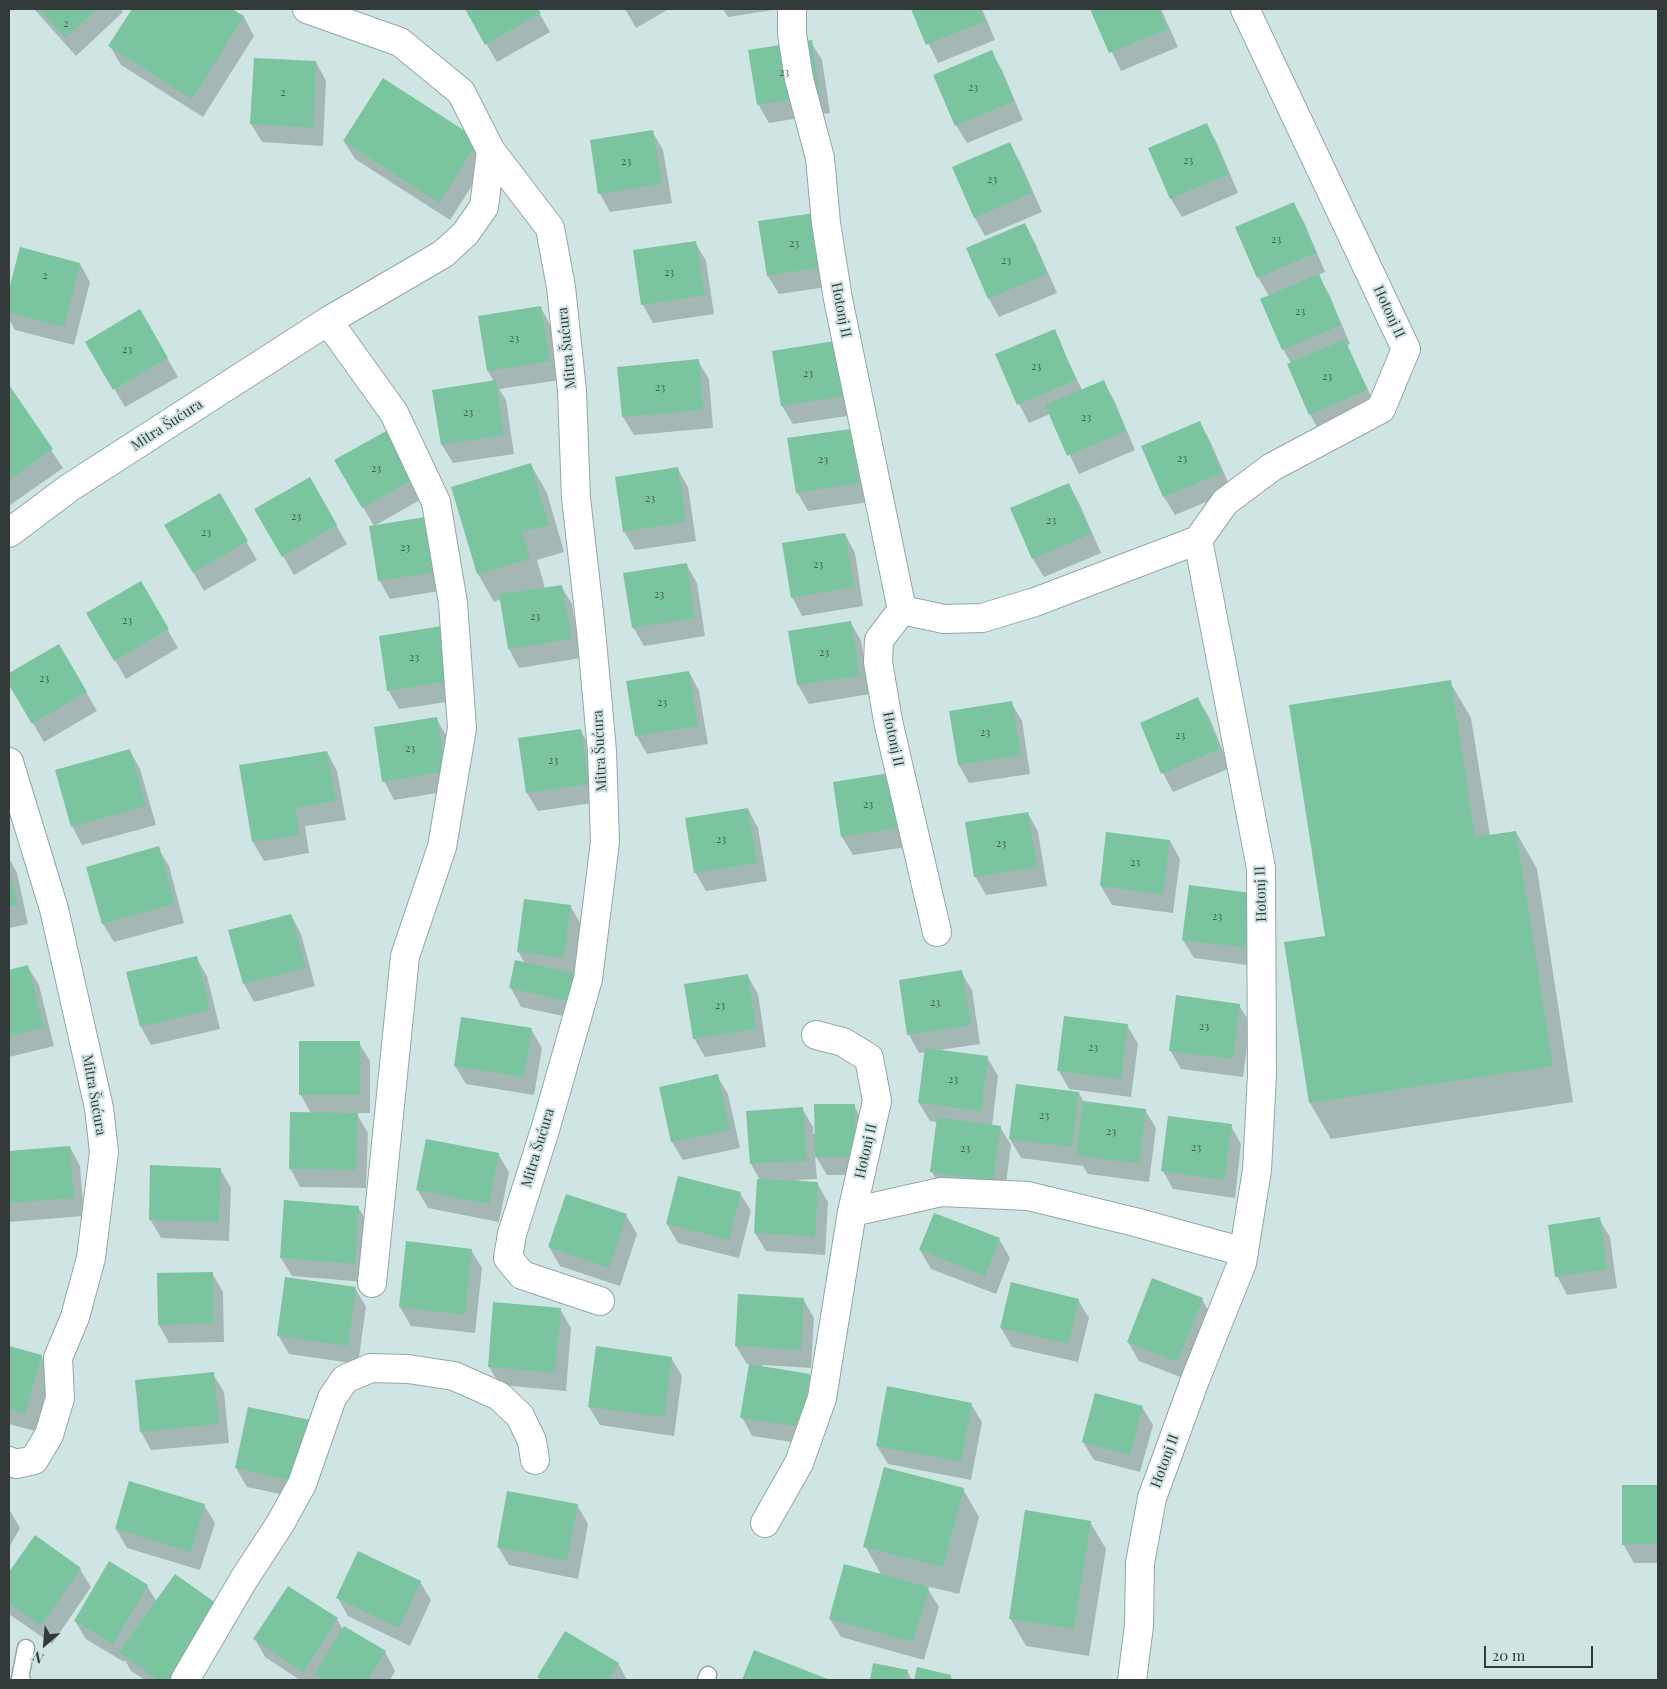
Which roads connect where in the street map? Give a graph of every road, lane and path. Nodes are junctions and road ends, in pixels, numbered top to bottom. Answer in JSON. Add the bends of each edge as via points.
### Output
{"nodes":[{"id":1,"x":307,"y":9,"type":"edge"},
{"id":2,"x":792,"y":9,"type":"edge"},
{"id":3,"x":1245,"y":9,"type":"edge"},
{"id":4,"x":491,"y":151,"type":"junction"},
{"id":5,"x":328,"y":321,"type":"junction"},
{"id":6,"x":9,"y":533,"type":"edge"},
{"id":7,"x":1198,"y":540,"type":"junction"},
{"id":8,"x":902,"y":610,"type":"junction"},
{"id":9,"x":9,"y":762,"type":"edge"},
{"id":10,"x":937,"y":932,"type":"dead end"},
{"id":11,"x":816,"y":1035,"type":"dead end"},
{"id":12,"x":852,"y":1212,"type":"junction"},
{"id":13,"x":1244,"y":1252,"type":"junction"},
{"id":14,"x":372,"y":1283,"type":"dead end"},
{"id":15,"x":600,"y":1301,"type":"dead end"},
{"id":16,"x":535,"y":1460,"type":"dead end"},
{"id":17,"x":9,"y":1461,"type":"edge"},
{"id":18,"x":765,"y":1523,"type":"dead end"},
{"id":19,"x":26,"y":1648,"type":"dead end"},
{"id":20,"x":22,"y":1680,"type":"edge"},
{"id":21,"x":184,"y":1680,"type":"edge"},
{"id":22,"x":1132,"y":1680,"type":"edge"}],
"edges":[{"from":1,"to":4,"type":"street","name":"Mitra Šućura","via":[[400,42],[461,92]]},
{"from":2,"to":8,"type":"street","name":"Hotonj II","via":[[799,79],[820,158],[838,298]]},
{"from":3,"to":7,"type":"street","name":"Hotonj II","via":[[1406,349],[1381,410],[1272,467],[1225,502]]},
{"from":4,"to":5,"type":"street","name":"Mitra Šućura","via":[[484,207],[465,234],[443,254]]},
{"from":4,"to":15,"type":"street","name":"Mitra Šućura","via":[[550,228],[561,287],[572,391],[576,498],[602,752],[605,842],[588,979],[512,1234],[508,1258],[522,1275]]},
{"from":5,"to":6,"type":"street","name":"Mitra Šućura","via":[[69,488]]},
{"from":5,"to":14,"type":"street","via":[[394,413],[436,502],[453,602],[462,728],[442,847],[405,956]]},
{"from":7,"to":8,"type":"street","via":[[1035,602],[982,618],[944,620]]},
{"from":7,"to":13,"type":"street","name":"Hotonj II","via":[[1262,868],[1262,1074],[1256,1170]]},
{"from":8,"to":10,"type":"street","name":"Hotonj II","via":[[879,640],[878,662],[888,721]]},
{"from":9,"to":17,"type":"street","name":"Mitra Šućura","via":[[54,909],[99,1108],[104,1152],[91,1258],[75,1316],[58,1358],[60,1398],[49,1435],[34,1460],[16,1464]]},
{"from":11,"to":12,"type":"street","name":"Hotonj II","via":[[843,1042],[869,1058],[877,1101]]},
{"from":12,"to":13,"type":"street","via":[[940,1192],[1028,1196]]},
{"from":12,"to":18,"type":"street","name":"Hotonj II","via":[[822,1398],[799,1463]]},
{"from":13,"to":22,"type":"street","name":"Hotonj II","via":[[1152,1498],[1140,1563],[1139,1626]]},
{"from":16,"to":21,"type":"street","via":[[532,1441],[520,1416],[499,1396],[454,1376],[408,1369],[371,1368],[345,1379],[332,1398],[302,1484]]},
{"from":19,"to":20,"type":"lane"}]}
